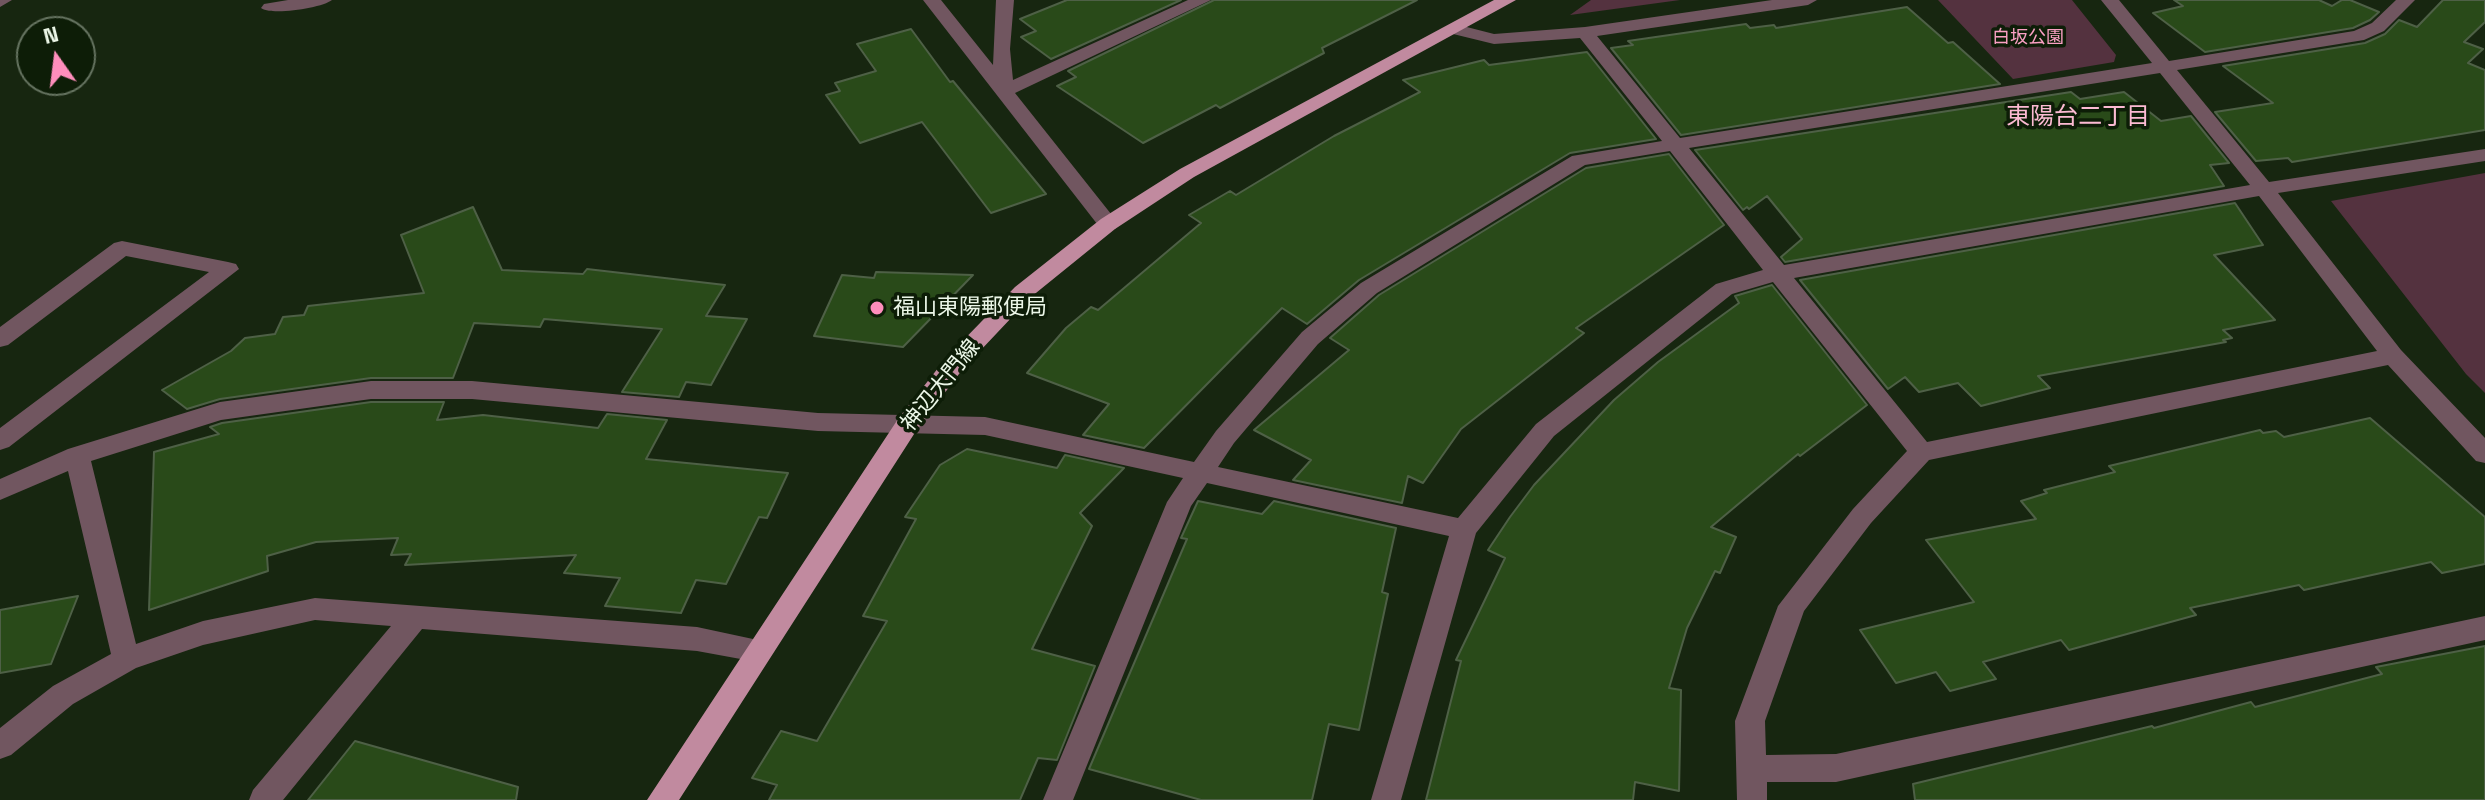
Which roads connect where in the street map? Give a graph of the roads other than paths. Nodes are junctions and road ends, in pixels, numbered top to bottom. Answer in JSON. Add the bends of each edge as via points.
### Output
{"nodes":[{"id":1,"x":323,"y":0,"type":"edge"},
{"id":2,"x":932,"y":0,"type":"edge"},
{"id":3,"x":1005,"y":0,"type":"edge"},
{"id":4,"x":1202,"y":0,"type":"edge"},
{"id":5,"x":1507,"y":0,"type":"edge"},
{"id":6,"x":1808,"y":0,"type":"edge"},
{"id":7,"x":2110,"y":0,"type":"edge"},
{"id":8,"x":2406,"y":0,"type":"edge"},
{"id":9,"x":270,"y":8,"type":"dead end"},
{"id":10,"x":1455,"y":29,"type":"junction"},
{"id":11,"x":1585,"y":32,"type":"junction"},
{"id":12,"x":2164,"y":66,"type":"junction"},
{"id":13,"x":1004,"y":91,"type":"junction"},
{"id":14,"x":1677,"y":146,"type":"junction"},
{"id":15,"x":2485,"y":155,"type":"edge"},
{"id":16,"x":2264,"y":189,"type":"junction"},
{"id":17,"x":1108,"y":224,"type":"junction"},
{"id":18,"x":1775,"y":274,"type":"junction"},
{"id":19,"x":0,"y":339,"type":"edge"},
{"id":20,"x":2393,"y":356,"type":"junction"},
{"id":21,"x":907,"y":425,"type":"junction"},
{"id":22,"x":0,"y":441,"type":"edge"},
{"id":23,"x":1921,"y":452,"type":"junction"},
{"id":24,"x":2485,"y":454,"type":"edge"},
{"id":25,"x":77,"y":456,"type":"junction"},
{"id":26,"x":1200,"y":475,"type":"junction"},
{"id":27,"x":0,"y":490,"type":"edge"},
{"id":28,"x":1464,"y":529,"type":"junction"},
{"id":29,"x":416,"y":616,"type":"junction"},
{"id":30,"x":2485,"y":628,"type":"edge"},
{"id":31,"x":757,"y":650,"type":"junction"},
{"id":32,"x":126,"y":659,"type":"junction"},
{"id":33,"x":0,"y":746,"type":"edge"},
{"id":34,"x":1751,"y":769,"type":"junction"},
{"id":35,"x":264,"y":800,"type":"edge"},
{"id":36,"x":662,"y":800,"type":"edge"},
{"id":37,"x":1058,"y":800,"type":"edge"},
{"id":38,"x":1386,"y":800,"type":"edge"},
{"id":39,"x":1752,"y":800,"type":"edge"}],
"edges":[{"from":1,"to":9,"type":"street"},
{"from":2,"to":13,"type":"street"},
{"from":3,"to":13,"type":"street"},
{"from":4,"to":13,"type":"street"},
{"from":5,"to":10,"type":"main road","name":"神辺大門線"},
{"from":6,"to":11,"type":"street"},
{"from":7,"to":12,"type":"street"},
{"from":8,"to":12,"type":"street","via":[[2378,27],[2358,36]]},
{"from":10,"to":11,"type":"street","via":[[1494,39]]},
{"from":10,"to":17,"type":"main road","name":"神辺大門線","via":[[1187,173]]},
{"from":11,"to":14,"type":"street"},
{"from":12,"to":14,"type":"street"},
{"from":12,"to":16,"type":"street"},
{"from":13,"to":17,"type":"street"},
{"from":14,"to":18,"type":"street"},
{"from":14,"to":26,"type":"street","via":[[1579,160],[1369,288],[1310,338],[1225,437]]},
{"from":15,"to":16,"type":"street"},
{"from":16,"to":18,"type":"street"},
{"from":16,"to":20,"type":"street"},
{"from":17,"to":21,"type":"main road","name":"神辺大門線","via":[[1023,292],[954,364]]},
{"from":18,"to":23,"type":"street"},
{"from":18,"to":28,"type":"street","via":[[1724,289],[1545,430]]},
{"from":19,"to":22,"type":"street","via":[[122,248],[228,269]]},
{"from":20,"to":23,"type":"street"},
{"from":20,"to":24,"type":"street"},
{"from":21,"to":25,"type":"street","via":[[818,422],[472,390],[371,390],[220,411]]},
{"from":21,"to":26,"type":"street","via":[[985,426]]},
{"from":21,"to":31,"type":"main road","name":"神辺大門線"},
{"from":23,"to":34,"type":"street","via":[[1862,516],[1792,606],[1750,721]]},
{"from":25,"to":27,"type":"street"},
{"from":25,"to":32,"type":"street"},
{"from":26,"to":28,"type":"street"},
{"from":26,"to":37,"type":"street","via":[[1180,502]]},
{"from":28,"to":38,"type":"street"},
{"from":29,"to":31,"type":"street","via":[[697,639]]},
{"from":29,"to":32,"type":"street","via":[[315,609],[203,633]]},
{"from":29,"to":35,"type":"street"},
{"from":30,"to":34,"type":"street","via":[[1836,768]]},
{"from":31,"to":36,"type":"main road","name":"神辺大門線"},
{"from":32,"to":33,"type":"street","via":[[63,695]]},
{"from":34,"to":39,"type":"street"}]}
